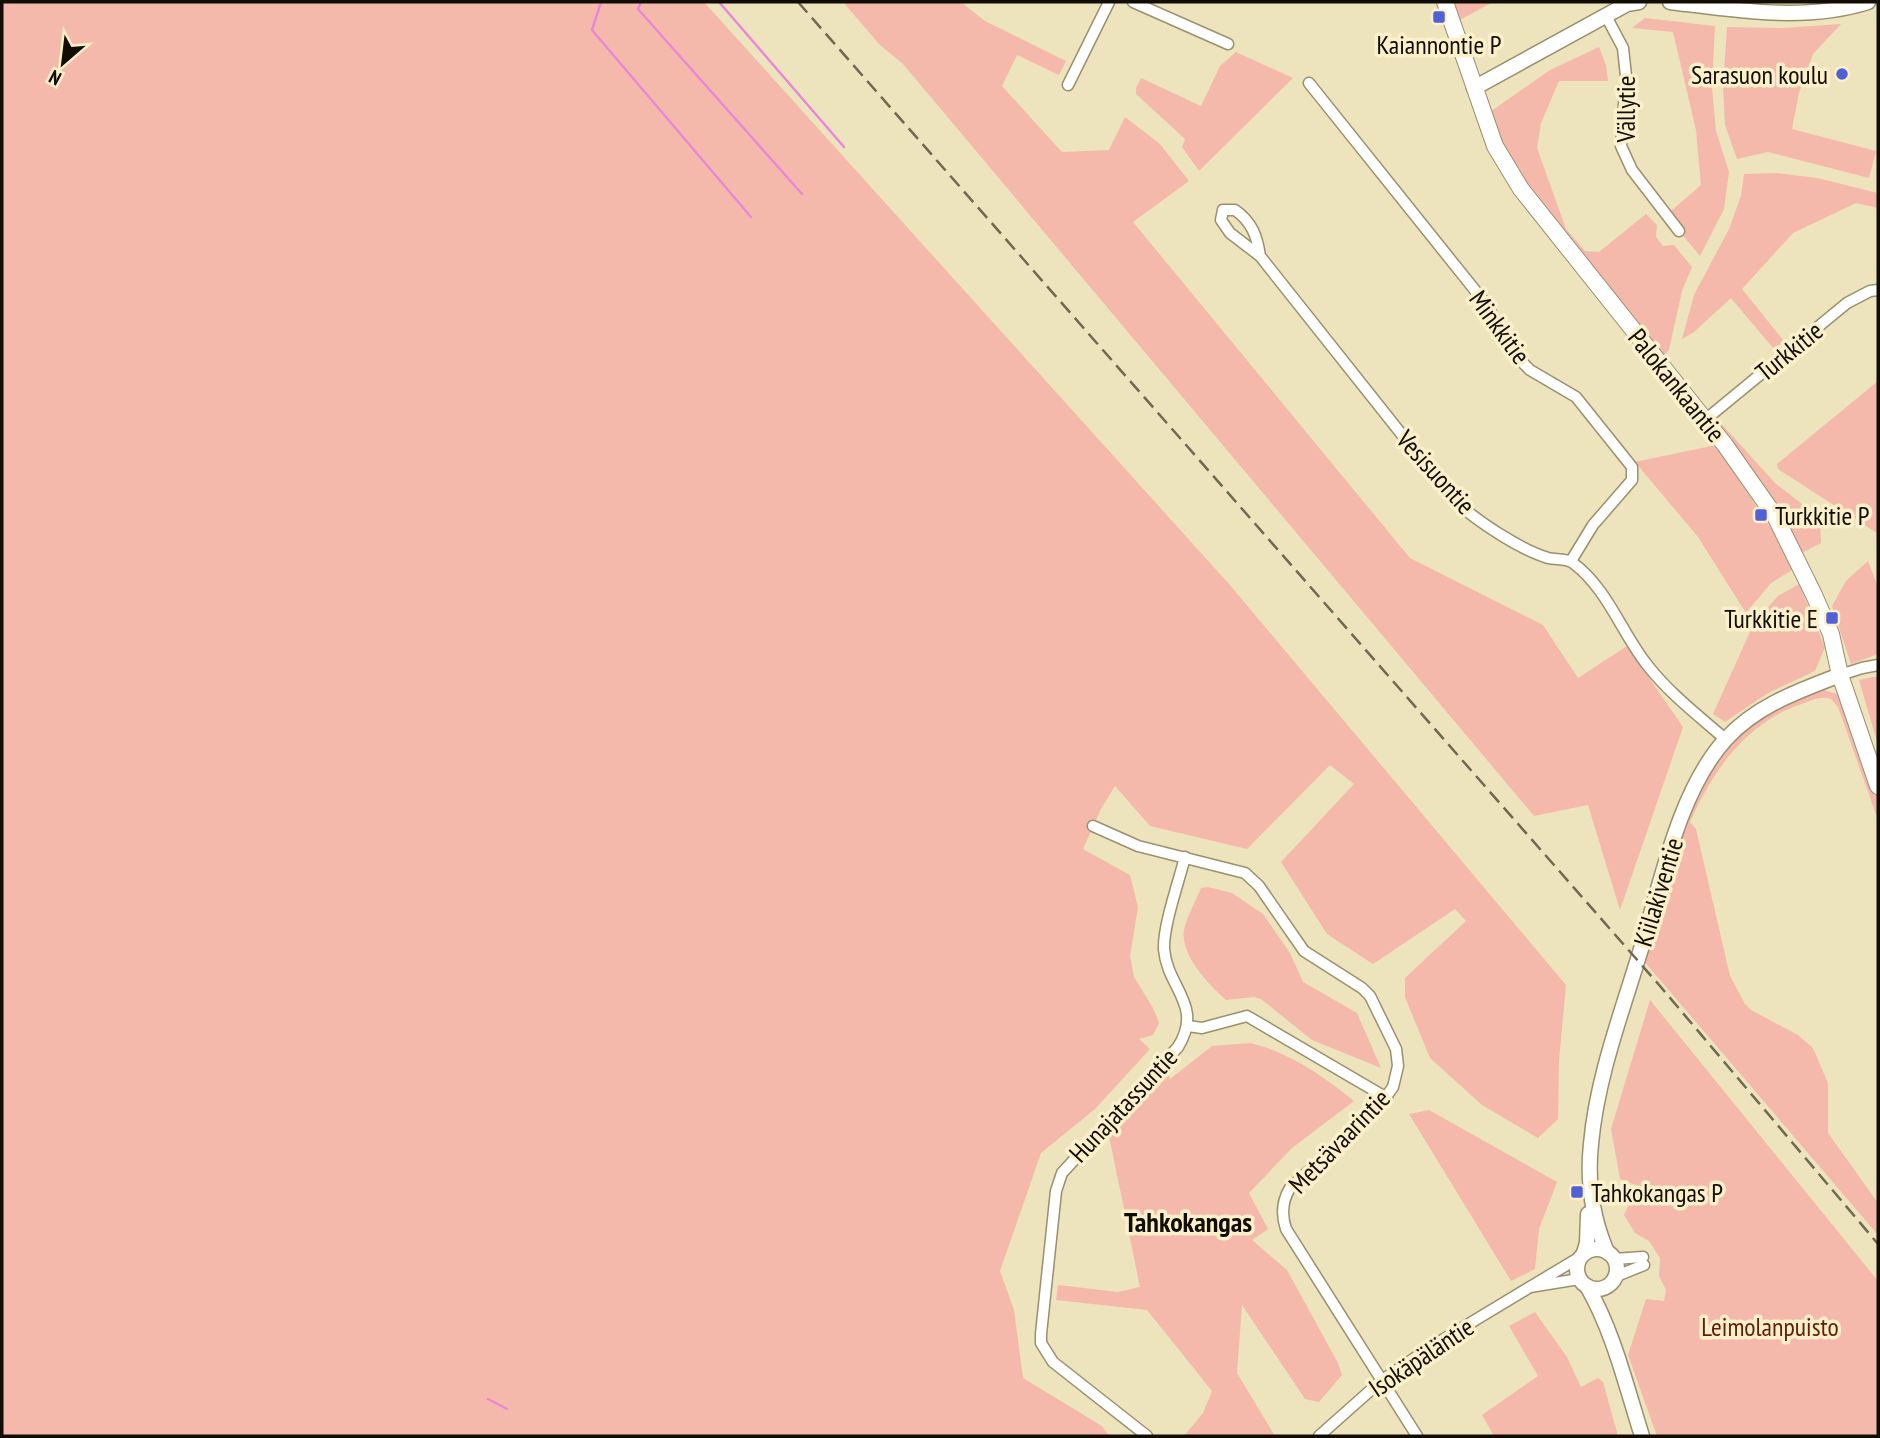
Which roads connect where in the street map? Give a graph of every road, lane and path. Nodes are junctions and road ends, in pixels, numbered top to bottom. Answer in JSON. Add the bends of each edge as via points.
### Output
{"nodes":[{"id":1,"x":1109,"y":2,"type":"edge"},
{"id":2,"x":1133,"y":2,"type":"edge"},
{"id":3,"x":1445,"y":2,"type":"edge"},
{"id":4,"x":1639,"y":2,"type":"edge"},
{"id":5,"x":1670,"y":2,"type":"edge"},
{"id":6,"x":1868,"y":2,"type":"edge"},
{"id":7,"x":1606,"y":16,"type":"junction"},
{"id":8,"x":1228,"y":44,"type":"dead end"},
{"id":9,"x":1308,"y":83,"type":"dead end"},
{"id":10,"x":1068,"y":85,"type":"dead end"},
{"id":11,"x":1474,"y":88,"type":"junction"},
{"id":12,"x":1679,"y":230,"type":"dead end"},
{"id":13,"x":1260,"y":256,"type":"dead end"},
{"id":14,"x":1878,"y":290,"type":"edge"},
{"id":15,"x":1705,"y":420,"type":"junction"},
{"id":16,"x":1571,"y":561,"type":"junction"},
{"id":17,"x":1878,"y":666,"type":"edge"},
{"id":18,"x":1840,"y":675,"type":"junction"},
{"id":19,"x":1725,"y":740,"type":"junction"},
{"id":20,"x":1878,"y":786,"type":"edge"},
{"id":21,"x":1093,"y":826,"type":"dead end"},
{"id":22,"x":1185,"y":858,"type":"junction"},
{"id":23,"x":1188,"y":1026,"type":"junction"},
{"id":24,"x":1387,"y":1098,"type":"junction"},
{"id":25,"x":1590,"y":1184,"type":"junction"},
{"id":26,"x":1582,"y":1255,"type":"junction"},
{"id":27,"x":1611,"y":1255,"type":"junction"},
{"id":28,"x":1611,"y":1281,"type":"junction"},
{"id":29,"x":1583,"y":1282,"type":"junction"},
{"id":30,"x":1530,"y":1287,"type":"junction"},
{"id":31,"x":1611,"y":1337,"type":"junction"},
{"id":32,"x":1381,"y":1381,"type":"junction"},
{"id":33,"x":1147,"y":1436,"type":"edge"},
{"id":34,"x":1319,"y":1436,"type":"edge"},
{"id":35,"x":1417,"y":1436,"type":"edge"},
{"id":36,"x":1643,"y":1436,"type":"edge"}],
"edges":[{"from":1,"to":10,"type":"street"},
{"from":2,"to":8,"type":"street"},
{"from":3,"to":11,"type":"main road","name":"Palokankaantie"},
{"from":4,"to":7,"type":"street"},
{"from":5,"to":6,"type":"street","via":[[1798,14]]},
{"from":7,"to":11,"type":"street"},
{"from":7,"to":12,"type":"street","name":"Vällytie","via":[[1623,48],[1626,76],[1620,146],[1632,170]]},
{"from":9,"to":16,"type":"street","name":"Minkkitie","via":[[1486,304],[1516,356],[1530,370],[1577,397],[1632,467],[1632,480],[1592,525]]},
{"from":11,"to":15,"type":"main road","name":"Palokankaantie","via":[[1495,146],[1521,189]]},
{"from":13,"to":16,"type":"street","name":"Vesisuontie","via":[[1453,499],[1470,515],[1530,549]]},
{"from":14,"to":15,"type":"street","name":"Turkkitie","via":[[1847,303]]},
{"from":15,"to":18,"type":"main road","name":"Palokankaantie","via":[[1774,516],[1831,634]]},
{"from":16,"to":19,"type":"street","via":[[1599,590],[1650,669]]},
{"from":17,"to":18,"type":"street"},
{"from":18,"to":19,"type":"street","name":"Kiilakiventie","via":[[1776,701]]},
{"from":18,"to":20,"type":"main road","name":"Palokankaantie"},
{"from":19,"to":25,"type":"street","name":"Kiilakiventie","via":[[1700,775],[1681,817],[1599,1096]]},
{"from":21,"to":22,"type":"street","name":"Metsävaarintie","via":[[1138,846]]},
{"from":22,"to":23,"type":"street","name":"Hunajatassuntie","via":[[1164,951],[1188,1010]]},
{"from":22,"to":24,"type":"street","name":"Metsävaarintie","via":[[1237,869],[1252,878],[1304,951],[1370,996],[1396,1049],[1397,1076]]},
{"from":23,"to":24,"type":"street","via":[[1202,1028],[1247,1016]]},
{"from":23,"to":33,"type":"street","name":"Hunajatassuntie","via":[[1178,1047],[1062,1173],[1056,1191],[1041,1334],[1041,1343],[1053,1362]]},
{"from":24,"to":32,"type":"street","name":"Metsävaarintie","via":[[1290,1188],[1283,1209],[1286,1229]]},
{"from":25,"to":26,"type":"street","name":"Kiilakiventie","via":[[1587,1244]]},
{"from":25,"to":27,"type":"street","name":"Kiilakiventie","via":[[1598,1231]]},
{"from":26,"to":27,"type":"street","via":[[1594,1249]]},
{"from":26,"to":29,"type":"street","via":[[1577,1268]]},
{"from":26,"to":30,"type":"street","name":"Isokäpäläntie"},
{"from":27,"to":28,"type":"street","via":[[1616,1267]]},
{"from":27,"to":28,"type":"street","via":[[1644,1261]]},
{"from":28,"to":29,"type":"street","via":[[1598,1288]]},
{"from":28,"to":31,"type":"street"},
{"from":29,"to":30,"type":"street","name":"Isokäpäläntie"},
{"from":29,"to":31,"type":"street"},
{"from":30,"to":32,"type":"street","name":"Isokäpäläntie"},
{"from":31,"to":36,"type":"street"},
{"from":32,"to":34,"type":"street","name":"Isokäpäläntie"},
{"from":32,"to":35,"type":"street","name":"Metsävaarintie"}]}
